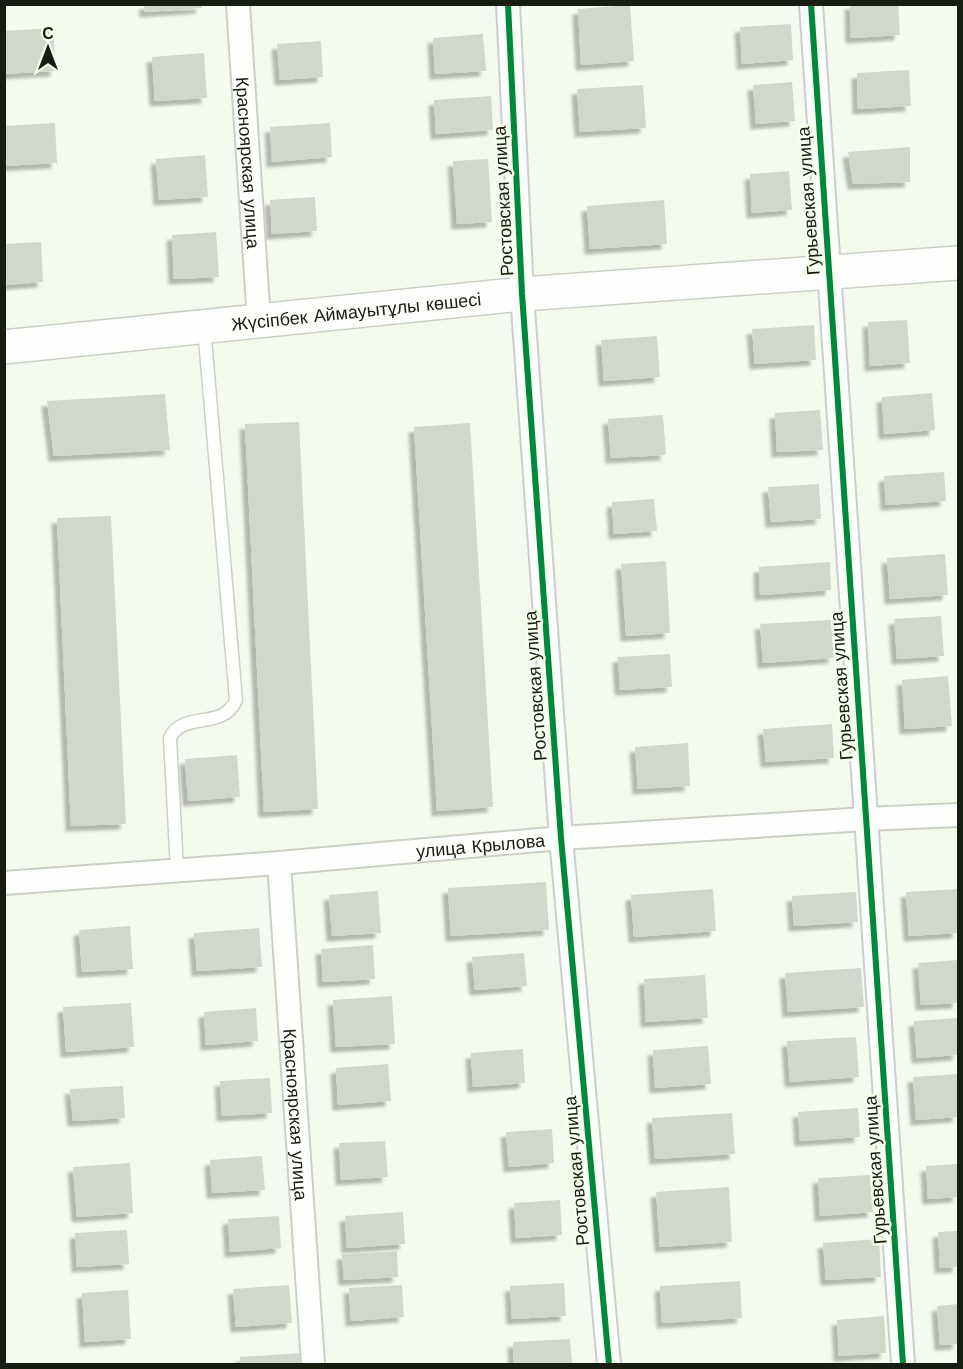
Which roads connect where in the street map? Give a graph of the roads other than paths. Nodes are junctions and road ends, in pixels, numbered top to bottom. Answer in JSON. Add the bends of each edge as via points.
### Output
{"nodes":[{"id":1,"x":238,"y":4,"type":"edge"},
{"id":2,"x":508,"y":4,"type":"edge"},
{"id":3,"x":811,"y":4,"type":"edge"},
{"id":4,"x":958,"y":263,"type":"edge"},
{"id":5,"x":828,"y":272,"type":"junction"},
{"id":6,"x":522,"y":294,"type":"junction"},
{"id":7,"x":259,"y":321,"type":"junction"},
{"id":8,"x":204,"y":327,"type":"junction"},
{"id":9,"x":4,"y":347,"type":"edge"},
{"id":10,"x":958,"y":815,"type":"edge"},
{"id":11,"x":866,"y":819,"type":"junction"},
{"id":12,"x":561,"y":838,"type":"junction"},
{"id":13,"x":279,"y":863,"type":"junction"},
{"id":14,"x":177,"y":869,"type":"junction"},
{"id":15,"x":4,"y":883,"type":"edge"},
{"id":16,"x":313,"y":1365,"type":"edge"},
{"id":17,"x":609,"y":1365,"type":"edge"},
{"id":18,"x":903,"y":1365,"type":"edge"}],
"edges":[{"from":1,"to":7,"type":"street","name":"Красноярская улица"},
{"from":2,"to":6,"type":"street","name":"Ростовская улица"},
{"from":3,"to":5,"type":"street","name":"Гурьевская улица"},
{"from":4,"to":5,"type":"street","name":"Жүсіпбек Аймауытұлы көшесі"},
{"from":5,"to":6,"type":"street","name":"Жүсіпбек Аймауытұлы көшесі"},
{"from":5,"to":11,"type":"street","name":"Гурьевская улица"},
{"from":6,"to":7,"type":"street","name":"Жүсіпбек Аймауытұлы көшесі"},
{"from":6,"to":12,"type":"street","name":"Ростовская улица"},
{"from":7,"to":8,"type":"street","name":"Жүсіпбек Аймауытұлы көшесі"},
{"from":8,"to":9,"type":"street","name":"Жүсіпбек Аймауытұлы көшесі"},
{"from":8,"to":14,"type":"lane","via":[[236,700],[229,712],[180,725],[170,738]]},
{"from":10,"to":11,"type":"street","name":"улица Крылова"},
{"from":11,"to":12,"type":"street","name":"улица Крылова"},
{"from":11,"to":18,"type":"street","name":"Гурьевская улица"},
{"from":12,"to":13,"type":"street","name":"улица Крылова"},
{"from":12,"to":17,"type":"street","name":"Ростовская улица"},
{"from":13,"to":14,"type":"street","name":"улица Крылова"},
{"from":13,"to":16,"type":"street","name":"Красноярская улица"},
{"from":14,"to":15,"type":"street","name":"улица Крылова"}]}
